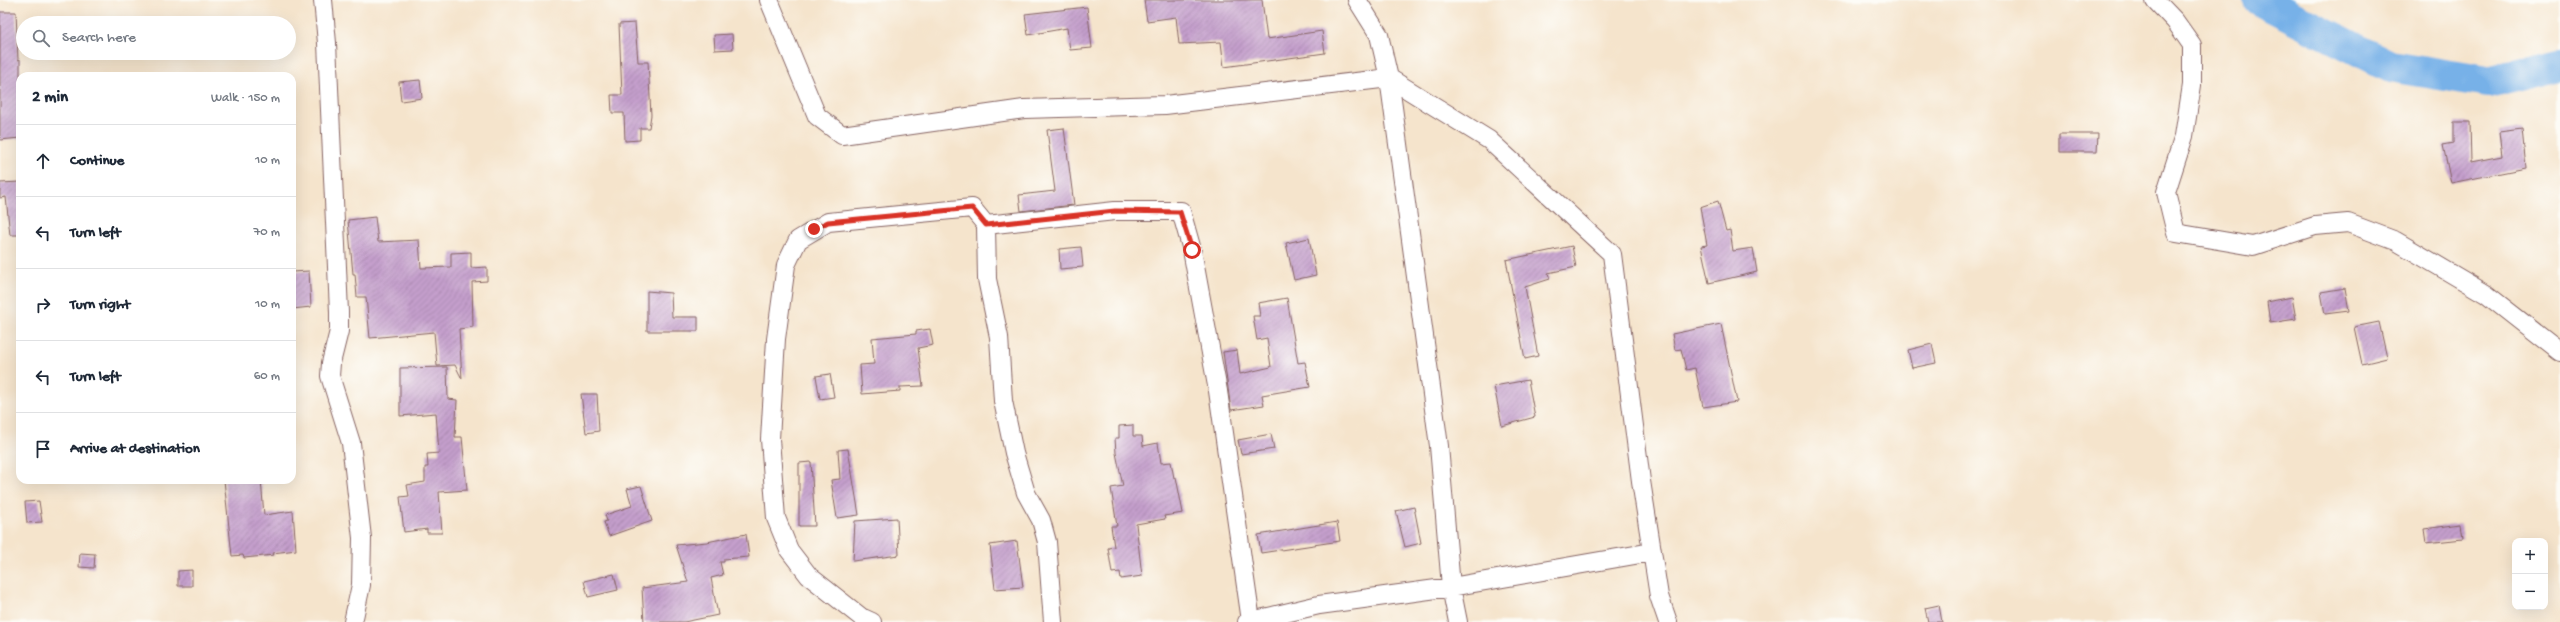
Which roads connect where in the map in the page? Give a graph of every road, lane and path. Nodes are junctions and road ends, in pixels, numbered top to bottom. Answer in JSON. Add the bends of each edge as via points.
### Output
{"nodes":[{"id":1,"x":323,"y":0,"type":"edge"},
{"id":2,"x":769,"y":0,"type":"edge"},
{"id":3,"x":1357,"y":0,"type":"edge"},
{"id":4,"x":2155,"y":0,"type":"edge"},
{"id":5,"x":1389,"y":78,"type":"junction"},
{"id":6,"x":986,"y":225,"type":"junction"},
{"id":7,"x":2560,"y":352,"type":"edge"},
{"id":8,"x":1652,"y":552,"type":"junction"},
{"id":9,"x":1451,"y":586,"type":"junction"},
{"id":10,"x":353,"y":622,"type":"edge"},
{"id":11,"x":872,"y":622,"type":"edge"},
{"id":12,"x":1053,"y":622,"type":"edge"},
{"id":13,"x":1249,"y":622,"type":"edge"},
{"id":14,"x":1458,"y":622,"type":"edge"},
{"id":15,"x":1668,"y":622,"type":"edge"}],
"edges":[{"from":1,"to":10,"type":"street","via":[[339,312],[330,376],[351,443],[362,538],[361,585]]},
{"from":2,"to":5,"type":"street","via":[[817,116],[842,135],[1024,109],[1165,105]]},
{"from":3,"to":5,"type":"street","via":[[1379,35]]},
{"from":4,"to":7,"type":"street","via":[[2175,21],[2192,45],[2192,85],[2184,136],[2166,192],[2176,233],[2253,246],[2315,226],[2348,223],[2396,241],[2486,294]]},
{"from":5,"to":8,"type":"street","via":[[1489,140],[1612,254]]},
{"from":5,"to":9,"type":"street","via":[[1439,446]]},
{"from":6,"to":11,"type":"street","via":[[972,208],[828,222],[798,240],[786,265],[776,339],[770,439],[776,518],[789,550],[809,576],[861,618]]},
{"from":6,"to":12,"type":"street","via":[[987,279],[999,337],[1003,401],[1026,493],[1041,520],[1046,542]]},
{"from":6,"to":13,"type":"street","via":[[1115,211],[1180,212],[1192,250],[1218,391]]},
{"from":8,"to":9,"type":"street"},
{"from":8,"to":15,"type":"street","via":[[1659,596]]},
{"from":9,"to":13,"type":"street","via":[[1319,605]]},
{"from":9,"to":14,"type":"street"}]}
